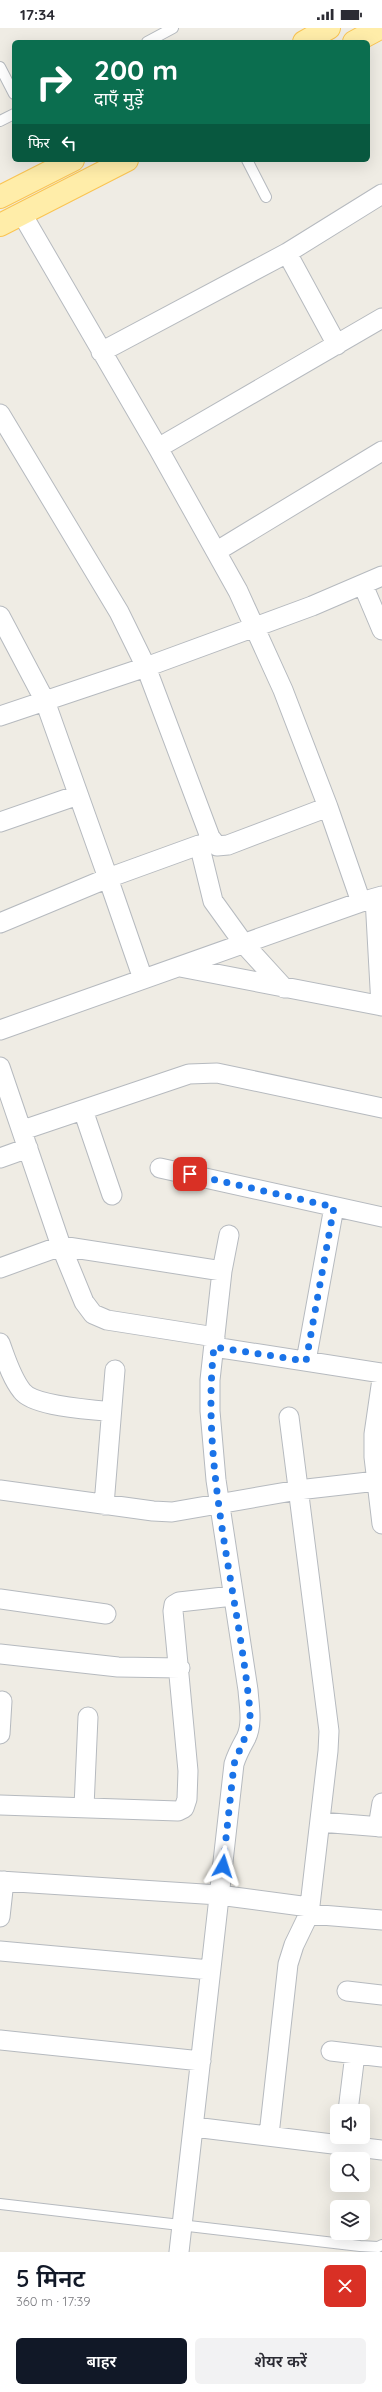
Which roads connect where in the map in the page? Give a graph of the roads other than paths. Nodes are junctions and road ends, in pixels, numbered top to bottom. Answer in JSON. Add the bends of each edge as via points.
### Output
{"nodes":[{"id":1,"x":173,"y":28,"type":"edge"},
{"id":2,"x":329,"y":28,"type":"edge"},
{"id":3,"x":380,"y":28,"type":"edge"},
{"id":4,"x":151,"y":40,"type":"edge"},
{"id":5,"x":308,"y":40,"type":"edge"},
{"id":6,"x":358,"y":40,"type":"edge"},
{"id":7,"x":0,"y":67,"type":"edge"},
{"id":8,"x":12,"y":90,"type":"edge"},
{"id":9,"x":12,"y":115,"type":"edge"},
{"id":10,"x":0,"y":121,"type":"edge"},
{"id":11,"x":69,"y":162,"type":"edge"},
{"id":12,"x":122,"y":162,"type":"edge"},
{"id":13,"x":248,"y":162,"type":"edge"},
{"id":14,"x":382,"y":194,"type":"edge"},
{"id":15,"x":0,"y":197,"type":"edge"},
{"id":16,"x":266,"y":197,"type":"dead end"},
{"id":17,"x":22,"y":214,"type":"junction"},
{"id":18,"x":0,"y":225,"type":"edge"},
{"id":19,"x":286,"y":253,"type":"junction"},
{"id":20,"x":382,"y":318,"type":"edge"},
{"id":21,"x":337,"y":345,"type":"junction"},
{"id":22,"x":101,"y":352,"type":"junction"},
{"id":23,"x":0,"y":414,"type":"edge"},
{"id":24,"x":158,"y":448,"type":"junction"},
{"id":25,"x":382,"y":451,"type":"edge"},
{"id":26,"x":216,"y":551,"type":"junction"},
{"id":27,"x":382,"y":576,"type":"edge"},
{"id":28,"x":363,"y":585,"type":"junction"},
{"id":29,"x":0,"y":616,"type":"edge"},
{"id":30,"x":255,"y":627,"type":"junction"},
{"id":31,"x":382,"y":630,"type":"edge"},
{"id":32,"x":146,"y":667,"type":"junction"},
{"id":33,"x":45,"y":701,"type":"junction"},
{"id":34,"x":0,"y":716,"type":"edge"},
{"id":35,"x":78,"y":795,"type":"junction"},
{"id":36,"x":328,"y":807,"type":"junction"},
{"id":37,"x":0,"y":822,"type":"edge"},
{"id":38,"x":108,"y":878,"type":"junction"},
{"id":39,"x":373,"y":899,"type":"edge"},
{"id":40,"x":0,"y":923,"type":"edge"},
{"id":41,"x":244,"y":944,"type":"junction"},
{"id":42,"x":180,"y":967,"type":"junction"},
{"id":43,"x":144,"y":979,"type":"junction"},
{"id":44,"x":284,"y":988,"type":"junction"},
{"id":45,"x":381,"y":1006,"type":"edge"},
{"id":46,"x":0,"y":1030,"type":"edge"},
{"id":47,"x":0,"y":1066,"type":"edge"},
{"id":48,"x":382,"y":1108,"type":"edge"},
{"id":49,"x":83,"y":1110,"type":"junction"},
{"id":50,"x":26,"y":1139,"type":"junction"},
{"id":51,"x":0,"y":1158,"type":"edge"},
{"id":52,"x":160,"y":1168,"type":"dead end"},
{"id":53,"x":112,"y":1196,"type":"dead end"},
{"id":54,"x":334,"y":1207,"type":"junction"},
{"id":55,"x":382,"y":1217,"type":"edge"},
{"id":56,"x":229,"y":1235,"type":"dead end"},
{"id":57,"x":61,"y":1246,"type":"junction"},
{"id":58,"x":0,"y":1268,"type":"edge"},
{"id":59,"x":222,"y":1271,"type":"junction"},
{"id":60,"x":215,"y":1342,"type":"junction"},
{"id":61,"x":0,"y":1343,"type":"edge"},
{"id":62,"x":306,"y":1361,"type":"junction"},
{"id":63,"x":115,"y":1370,"type":"dead end"},
{"id":64,"x":382,"y":1373,"type":"edge"},
{"id":65,"x":382,"y":1379,"type":"edge"},
{"id":66,"x":111,"y":1412,"type":"junction"},
{"id":67,"x":289,"y":1417,"type":"dead end"},
{"id":68,"x":377,"y":1481,"type":"junction"},
{"id":69,"x":0,"y":1490,"type":"edge"},
{"id":70,"x":298,"y":1490,"type":"junction"},
{"id":71,"x":219,"y":1503,"type":"junction"},
{"id":72,"x":104,"y":1505,"type":"junction"},
{"id":73,"x":382,"y":1524,"type":"edge"},
{"id":74,"x":234,"y":1596,"type":"junction"},
{"id":75,"x":0,"y":1599,"type":"edge"},
{"id":76,"x":106,"y":1614,"type":"dead end"},
{"id":77,"x":0,"y":1654,"type":"edge"},
{"id":78,"x":180,"y":1668,"type":"junction"},
{"id":79,"x":2,"y":1701,"type":"dead end"},
{"id":80,"x":88,"y":1717,"type":"dead end"},
{"id":81,"x":0,"y":1734,"type":"edge"},
{"id":82,"x":382,"y":1803,"type":"edge"},
{"id":83,"x":0,"y":1805,"type":"edge"},
{"id":84,"x":84,"y":1807,"type":"junction"},
{"id":85,"x":320,"y":1822,"type":"junction"},
{"id":86,"x":380,"y":1827,"type":"edge"},
{"id":87,"x":2,"y":1881,"type":"edge"},
{"id":88,"x":220,"y":1895,"type":"junction"},
{"id":89,"x":309,"y":1910,"type":"junction"},
{"id":90,"x":0,"y":1917,"type":"edge"},
{"id":91,"x":382,"y":1920,"type":"edge"},
{"id":92,"x":0,"y":1951,"type":"edge"},
{"id":93,"x":210,"y":1970,"type":"junction"},
{"id":94,"x":347,"y":1991,"type":"dead end"},
{"id":95,"x":382,"y":1995,"type":"edge"},
{"id":96,"x":0,"y":2040,"type":"edge"},
{"id":97,"x":331,"y":2051,"type":"dead end"},
{"id":98,"x":355,"y":2054,"type":"junction"},
{"id":99,"x":382,"y":2057,"type":"edge"},
{"id":100,"x":201,"y":2061,"type":"junction"},
{"id":101,"x":349,"y":2104,"type":"edge"},
{"id":102,"x":194,"y":2127,"type":"junction"},
{"id":103,"x":269,"y":2135,"type":"junction"},
{"id":104,"x":330,"y":2140,"type":"edge"},
{"id":105,"x":357,"y":2144,"type":"edge"},
{"id":106,"x":382,"y":2150,"type":"edge"},
{"id":107,"x":0,"y":2204,"type":"edge"},
{"id":108,"x":183,"y":2224,"type":"junction"},
{"id":109,"x":382,"y":2245,"type":"edge"},
{"id":110,"x":179,"y":2252,"type":"edge"}],
"edges":[{"from":1,"to":4,"type":"lane"},
{"from":2,"to":5,"type":"main road"},
{"from":3,"to":6,"type":"main road"},
{"from":7,"to":8,"type":"lane"},
{"from":9,"to":10,"type":"lane"},
{"from":11,"to":15,"type":"main road"},
{"from":12,"to":17,"type":"main road"},
{"from":13,"to":16,"type":"lane"},
{"from":14,"to":19,"type":"street"},
{"from":17,"to":18,"type":"main road"},
{"from":17,"to":22,"type":"street"},
{"from":19,"to":21,"type":"street"},
{"from":19,"to":22,"type":"street"},
{"from":20,"to":21,"type":"street"},
{"from":21,"to":24,"type":"street"},
{"from":22,"to":24,"type":"street"},
{"from":23,"to":32,"type":"street","via":[[119,612]]},
{"from":24,"to":26,"type":"street"},
{"from":25,"to":26,"type":"street"},
{"from":26,"to":30,"type":"street"},
{"from":27,"to":28,"type":"street"},
{"from":28,"to":30,"type":"street"},
{"from":28,"to":31,"type":"street"},
{"from":29,"to":33,"type":"street"},
{"from":30,"to":32,"type":"street"},
{"from":30,"to":36,"type":"street","via":[[283,690]]},
{"from":32,"to":33,"type":"street"},
{"from":32,"to":36,"type":"street","via":[[210,837],[217,846],[228,846]]},
{"from":33,"to":34,"type":"street"},
{"from":33,"to":35,"type":"street"},
{"from":35,"to":37,"type":"street"},
{"from":35,"to":38,"type":"street"},
{"from":36,"to":39,"type":"street"},
{"from":38,"to":40,"type":"street"},
{"from":38,"to":41,"type":"street","via":[[201,850],[213,901]]},
{"from":38,"to":43,"type":"street"},
{"from":39,"to":41,"type":"street"},
{"from":39,"to":45,"type":"street"},
{"from":41,"to":42,"type":"street"},
{"from":41,"to":44,"type":"street"},
{"from":42,"to":43,"type":"street"},
{"from":42,"to":44,"type":"street"},
{"from":43,"to":46,"type":"street"},
{"from":44,"to":45,"type":"street"},
{"from":47,"to":50,"type":"street"},
{"from":48,"to":49,"type":"street","via":[[217,1073],[189,1074]]},
{"from":49,"to":50,"type":"street"},
{"from":49,"to":53,"type":"street"},
{"from":50,"to":51,"type":"street"},
{"from":50,"to":57,"type":"street"},
{"from":52,"to":54,"type":"street"},
{"from":54,"to":55,"type":"street"},
{"from":54,"to":62,"type":"street"},
{"from":56,"to":59,"type":"street"},
{"from":57,"to":58,"type":"street"},
{"from":57,"to":59,"type":"street"},
{"from":57,"to":60,"type":"street","via":[[84,1302],[93,1314],[107,1320]]},
{"from":59,"to":60,"type":"street"},
{"from":60,"to":62,"type":"street"},
{"from":60,"to":71,"type":"street","via":[[210,1380],[210,1411]]},
{"from":61,"to":66,"type":"street","via":[[14,1378],[30,1398]]},
{"from":62,"to":64,"type":"street"},
{"from":63,"to":66,"type":"street"},
{"from":65,"to":68,"type":"street","via":[[374,1434]]},
{"from":66,"to":72,"type":"street"},
{"from":67,"to":70,"type":"street"},
{"from":68,"to":70,"type":"street"},
{"from":68,"to":73,"type":"street"},
{"from":69,"to":72,"type":"street"},
{"from":70,"to":71,"type":"street"},
{"from":70,"to":85,"type":"street","via":[[329,1731]]},
{"from":71,"to":72,"type":"street","via":[[172,1512]]},
{"from":71,"to":74,"type":"street"},
{"from":74,"to":78,"type":"street","via":[[179,1602],[174,1605]]},
{"from":74,"to":88,"type":"street","via":[[248,1690],[250,1725],[234,1764]]},
{"from":75,"to":76,"type":"street"},
{"from":77,"to":78,"type":"street","via":[[118,1667]]},
{"from":78,"to":84,"type":"street","via":[[188,1771],[187,1799],[184,1808],[178,1811]]},
{"from":79,"to":81,"type":"street"},
{"from":80,"to":84,"type":"street"},
{"from":82,"to":86,"type":"street"},
{"from":83,"to":84,"type":"street"},
{"from":85,"to":86,"type":"street"},
{"from":85,"to":89,"type":"street"},
{"from":87,"to":88,"type":"street"},
{"from":87,"to":90,"type":"street"},
{"from":88,"to":89,"type":"street"},
{"from":88,"to":93,"type":"street"},
{"from":89,"to":91,"type":"street"},
{"from":89,"to":103,"type":"street","via":[[288,1964]]},
{"from":92,"to":93,"type":"street"},
{"from":93,"to":100,"type":"street"},
{"from":94,"to":95,"type":"street"},
{"from":96,"to":100,"type":"street"},
{"from":97,"to":98,"type":"street"},
{"from":98,"to":99,"type":"street"},
{"from":98,"to":101,"type":"street"},
{"from":100,"to":102,"type":"street"},
{"from":102,"to":103,"type":"street"},
{"from":102,"to":108,"type":"street"},
{"from":103,"to":104,"type":"street"},
{"from":105,"to":106,"type":"street"},
{"from":107,"to":108,"type":"lane"},
{"from":108,"to":109,"type":"lane","via":[[360,2246]]},
{"from":108,"to":110,"type":"street"}]}
